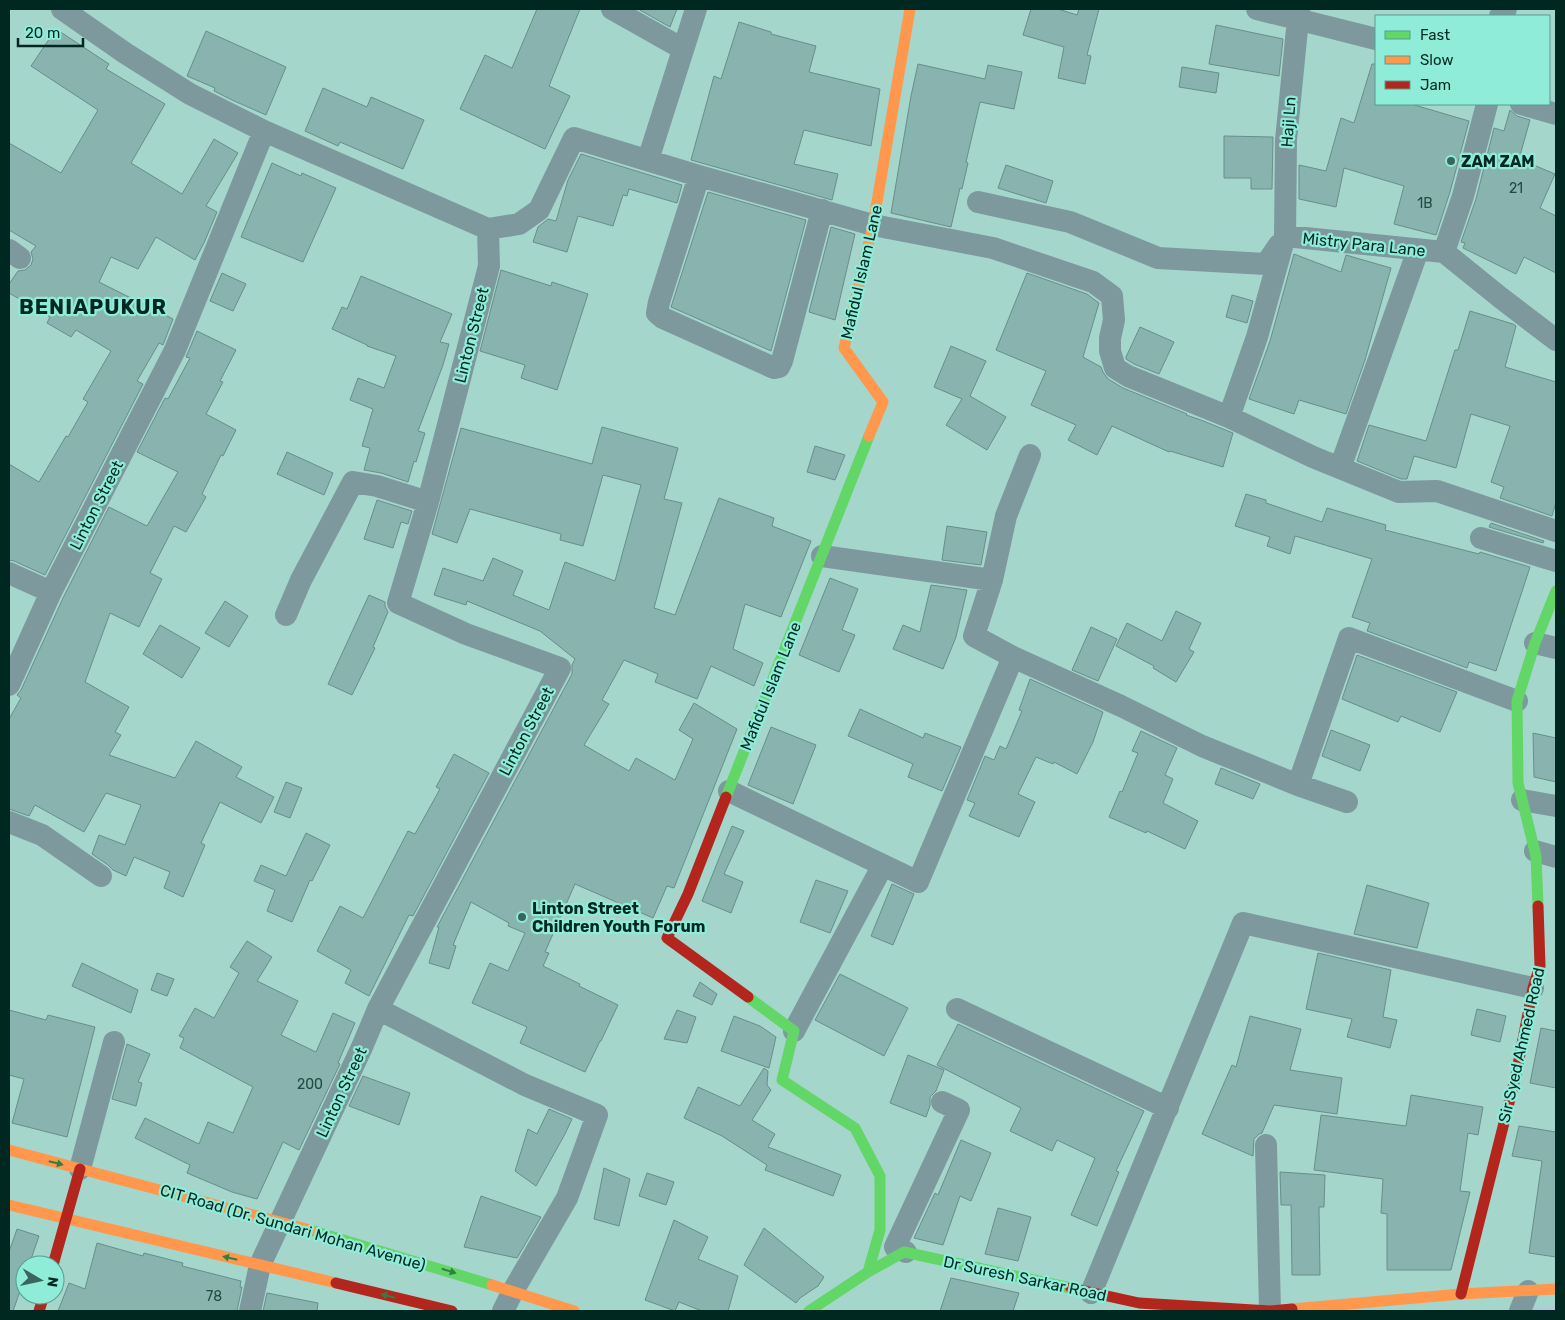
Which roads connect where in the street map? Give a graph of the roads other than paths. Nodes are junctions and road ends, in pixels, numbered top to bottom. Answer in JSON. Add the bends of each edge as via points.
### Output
{"nodes":[{"id":1,"x":62,"y":9,"type":"edge"},
{"id":2,"x":612,"y":9,"type":"edge"},
{"id":3,"x":696,"y":9,"type":"edge"},
{"id":4,"x":910,"y":9,"type":"edge"},
{"id":5,"x":1257,"y":9,"type":"edge"},
{"id":6,"x":1298,"y":13,"type":"edge"},
{"id":7,"x":1375,"y":39,"type":"edge"},
{"id":8,"x":683,"y":49,"type":"junction"},
{"id":9,"x":1486,"y":105,"type":"edge"},
{"id":10,"x":1524,"y":105,"type":"edge"},
{"id":11,"x":1556,"y":114,"type":"edge"},
{"id":12,"x":264,"y":130,"type":"junction"},
{"id":13,"x":648,"y":160,"type":"junction"},
{"id":14,"x":699,"y":176,"type":"junction"},
{"id":15,"x":978,"y":202,"type":"dead end"},
{"id":16,"x":822,"y":210,"type":"junction"},
{"id":17,"x":873,"y":225,"type":"junction"},
{"id":18,"x":488,"y":229,"type":"junction"},
{"id":19,"x":1285,"y":236,"type":"junction"},
{"id":20,"x":1418,"y":250,"type":"junction"},
{"id":21,"x":1444,"y":252,"type":"junction"},
{"id":22,"x":1556,"y":340,"type":"edge"},
{"id":23,"x":1229,"y":417,"type":"junction"},
{"id":24,"x":1030,"y":455,"type":"dead end"},
{"id":25,"x":1340,"y":468,"type":"junction"},
{"id":26,"x":428,"y":502,"type":"junction"},
{"id":27,"x":1556,"y":531,"type":"edge"},
{"id":28,"x":1481,"y":538,"type":"dead end"},
{"id":29,"x":822,"y":556,"type":"junction"},
{"id":30,"x":1556,"y":561,"type":"edge"},
{"id":31,"x":9,"y":573,"type":"edge"},
{"id":32,"x":992,"y":580,"type":"junction"},
{"id":33,"x":1556,"y":591,"type":"edge"},
{"id":34,"x":51,"y":592,"type":"junction"},
{"id":35,"x":286,"y":615,"type":"dead end"},
{"id":36,"x":1535,"y":643,"type":"junction"},
{"id":37,"x":1556,"y":648,"type":"edge"},
{"id":38,"x":1013,"y":657,"type":"junction"},
{"id":39,"x":9,"y":685,"type":"edge"},
{"id":40,"x":1517,"y":701,"type":"junction"},
{"id":41,"x":1298,"y":785,"type":"junction"},
{"id":42,"x":729,"y":791,"type":"junction"},
{"id":43,"x":1522,"y":800,"type":"junction"},
{"id":44,"x":1348,"y":802,"type":"dead end"},
{"id":45,"x":1556,"y":806,"type":"edge"},
{"id":46,"x":9,"y":822,"type":"edge"},
{"id":47,"x":1546,"y":854,"type":"edge"},
{"id":48,"x":883,"y":865,"type":"junction"},
{"id":49,"x":101,"y":876,"type":"dead end"},
{"id":50,"x":1532,"y":988,"type":"junction"},
{"id":51,"x":378,"y":1008,"type":"junction"},
{"id":52,"x":957,"y":1009,"type":"dead end"},
{"id":53,"x":794,"y":1031,"type":"junction"},
{"id":54,"x":114,"y":1042,"type":"dead end"},
{"id":55,"x":942,"y":1102,"type":"dead end"},
{"id":56,"x":1168,"y":1108,"type":"junction"},
{"id":57,"x":1266,"y":1145,"type":"dead end"},
{"id":58,"x":9,"y":1150,"type":"edge"},
{"id":59,"x":80,"y":1169,"type":"junction"},
{"id":60,"x":9,"y":1205,"type":"edge"},
{"id":61,"x":66,"y":1219,"type":"junction"},
{"id":62,"x":280,"y":1221,"type":"junction"},
{"id":63,"x":906,"y":1252,"type":"junction"},
{"id":64,"x":55,"y":1255,"type":"edge"},
{"id":65,"x":260,"y":1265,"type":"junction"},
{"id":66,"x":868,"y":1272,"type":"junction"},
{"id":67,"x":513,"y":1290,"type":"junction"},
{"id":68,"x":1556,"y":1290,"type":"edge"},
{"id":69,"x":1091,"y":1292,"type":"junction"},
{"id":70,"x":1461,"y":1294,"type":"junction"},
{"id":71,"x":1524,"y":1301,"type":"edge"},
{"id":72,"x":250,"y":1311,"type":"edge"},
{"id":73,"x":452,"y":1311,"type":"edge"},
{"id":74,"x":503,"y":1311,"type":"edge"},
{"id":75,"x":574,"y":1311,"type":"edge"},
{"id":76,"x":809,"y":1311,"type":"edge"},
{"id":77,"x":1270,"y":1311,"type":"edge"}],
"edges":[{"from":1,"to":12,"type":"street","via":[[190,94]]},
{"from":2,"to":8,"type":"street"},
{"from":3,"to":8,"type":"street"},
{"from":4,"to":17,"type":"street","name":"Mafidul Islam Lane"},
{"from":5,"to":6,"type":"street"},
{"from":6,"to":7,"type":"street"},
{"from":6,"to":19,"type":"street","name":"Haji Ln","via":[[1286,140]]},
{"from":8,"to":13,"type":"street"},
{"from":9,"to":21,"type":"street","via":[[1463,196]]},
{"from":10,"to":11,"type":"street"},
{"from":12,"to":18,"type":"street"},
{"from":12,"to":34,"type":"street","name":"Linton Street","via":[[174,350]]},
{"from":13,"to":14,"type":"street"},
{"from":13,"to":18,"type":"street","via":[[574,138],[539,210],[519,224]]},
{"from":14,"to":16,"type":"street"},
{"from":14,"to":16,"type":"street","via":[[658,314],[774,368],[782,362]]},
{"from":15,"to":19,"type":"street","name":"Mistry Para Lane","via":[[1070,222],[1158,258],[1266,264]]},
{"from":16,"to":17,"type":"street"},
{"from":17,"to":23,"type":"street","via":[[992,248],[1093,282],[1112,296],[1114,320],[1110,351],[1115,368]]},
{"from":17,"to":29,"type":"street","name":"Mafidul Islam Lane","via":[[844,348],[883,402]]},
{"from":18,"to":26,"type":"street","name":"Linton Street","via":[[489,266]]},
{"from":19,"to":20,"type":"street","name":"Mistry Para Lane"},
{"from":19,"to":23,"type":"street","name":"Haji Ln","via":[[1257,336]]},
{"from":20,"to":21,"type":"street","name":"Mistry Para Lane"},
{"from":20,"to":25,"type":"street"},
{"from":21,"to":22,"type":"street"},
{"from":23,"to":25,"type":"street"},
{"from":24,"to":32,"type":"street","via":[[1006,516]]},
{"from":25,"to":27,"type":"street","via":[[1399,492],[1437,491]]},
{"from":26,"to":35,"type":"street","via":[[378,486],[353,482]]},
{"from":26,"to":51,"type":"street","name":"Linton Street","via":[[398,603],[466,634],[560,668]]},
{"from":28,"to":30,"type":"street"},
{"from":29,"to":32,"type":"street"},
{"from":29,"to":42,"type":"street","name":"Mafidul Islam Lane"},
{"from":31,"to":34,"type":"street"},
{"from":32,"to":38,"type":"street","via":[[974,636]]},
{"from":33,"to":36,"type":"street","name":"Sir Syed Ahmed Road"},
{"from":34,"to":39,"type":"street","name":"Linton Street"},
{"from":36,"to":37,"type":"street"},
{"from":36,"to":40,"type":"street","name":"Sir Syed Ahmed Road"},
{"from":38,"to":41,"type":"street","via":[[1202,746]]},
{"from":38,"to":48,"type":"street","via":[[918,882]]},
{"from":40,"to":41,"type":"street","via":[[1349,638]]},
{"from":40,"to":43,"type":"street","name":"Sir Syed Ahmed Road","via":[[1518,783]]},
{"from":41,"to":44,"type":"street"},
{"from":42,"to":48,"type":"street"},
{"from":42,"to":53,"type":"street","name":"Mafidul Islam Lane","via":[[667,938]]},
{"from":43,"to":45,"type":"street"},
{"from":43,"to":47,"type":"street","name":"Sir Syed Ahmed Road"},
{"from":46,"to":49,"type":"street","via":[[42,835]]},
{"from":47,"to":50,"type":"street","name":"Sir Syed Ahmed Road","via":[[1540,966]]},
{"from":48,"to":53,"type":"street"},
{"from":50,"to":56,"type":"street","via":[[1243,923]]},
{"from":50,"to":70,"type":"street","name":"Sir Syed Ahmed Road","via":[[1516,1075]]},
{"from":51,"to":62,"type":"street","name":"Linton Street"},
{"from":51,"to":67,"type":"street","via":[[525,1085],[597,1115],[567,1198]]},
{"from":52,"to":56,"type":"street"},
{"from":53,"to":66,"type":"street","via":[[782,1080],[854,1128],[880,1176],[880,1230]]},
{"from":54,"to":59,"type":"street"},
{"from":55,"to":63,"type":"street","via":[[959,1110],[895,1247]]},
{"from":56,"to":69,"type":"street"},
{"from":57,"to":77,"type":"street"},
{"from":58,"to":59,"type":"street","name":"CIT Road (Dr. Sundari Mohan Avenue)","one_way":true},
{"from":59,"to":61,"type":"street"},
{"from":59,"to":62,"type":"street","name":"CIT Road (Dr. Sundari Mohan Avenue)"},
{"from":60,"to":61,"type":"street"},
{"from":61,"to":64,"type":"street"},
{"from":65,"to":61,"type":"street","one_way":true},
{"from":62,"to":65,"type":"street","name":"Linton Street"},
{"from":62,"to":67,"type":"street","name":"CIT Road (Dr. Sundari Mohan Avenue)","one_way":true},
{"from":63,"to":66,"type":"street"},
{"from":63,"to":69,"type":"street","name":"Dr Suresh Sarkar Road"},
{"from":65,"to":72,"type":"street"},
{"from":73,"to":65,"type":"street","one_way":true},
{"from":66,"to":76,"type":"street"},
{"from":67,"to":74,"type":"street"},
{"from":67,"to":75,"type":"street","name":"CIT Road (Dr. Sundari Mohan Avenue)"},
{"from":68,"to":71,"type":"street","name":"Dr Suresh Sarkar Road"},
{"from":69,"to":77,"type":"street","name":"Dr Suresh Sarkar Road","via":[[1139,1303]]},
{"from":70,"to":71,"type":"street","name":"Dr Suresh Sarkar Road"},
{"from":70,"to":77,"type":"street","name":"Dr Suresh Sarkar Road"}]}
